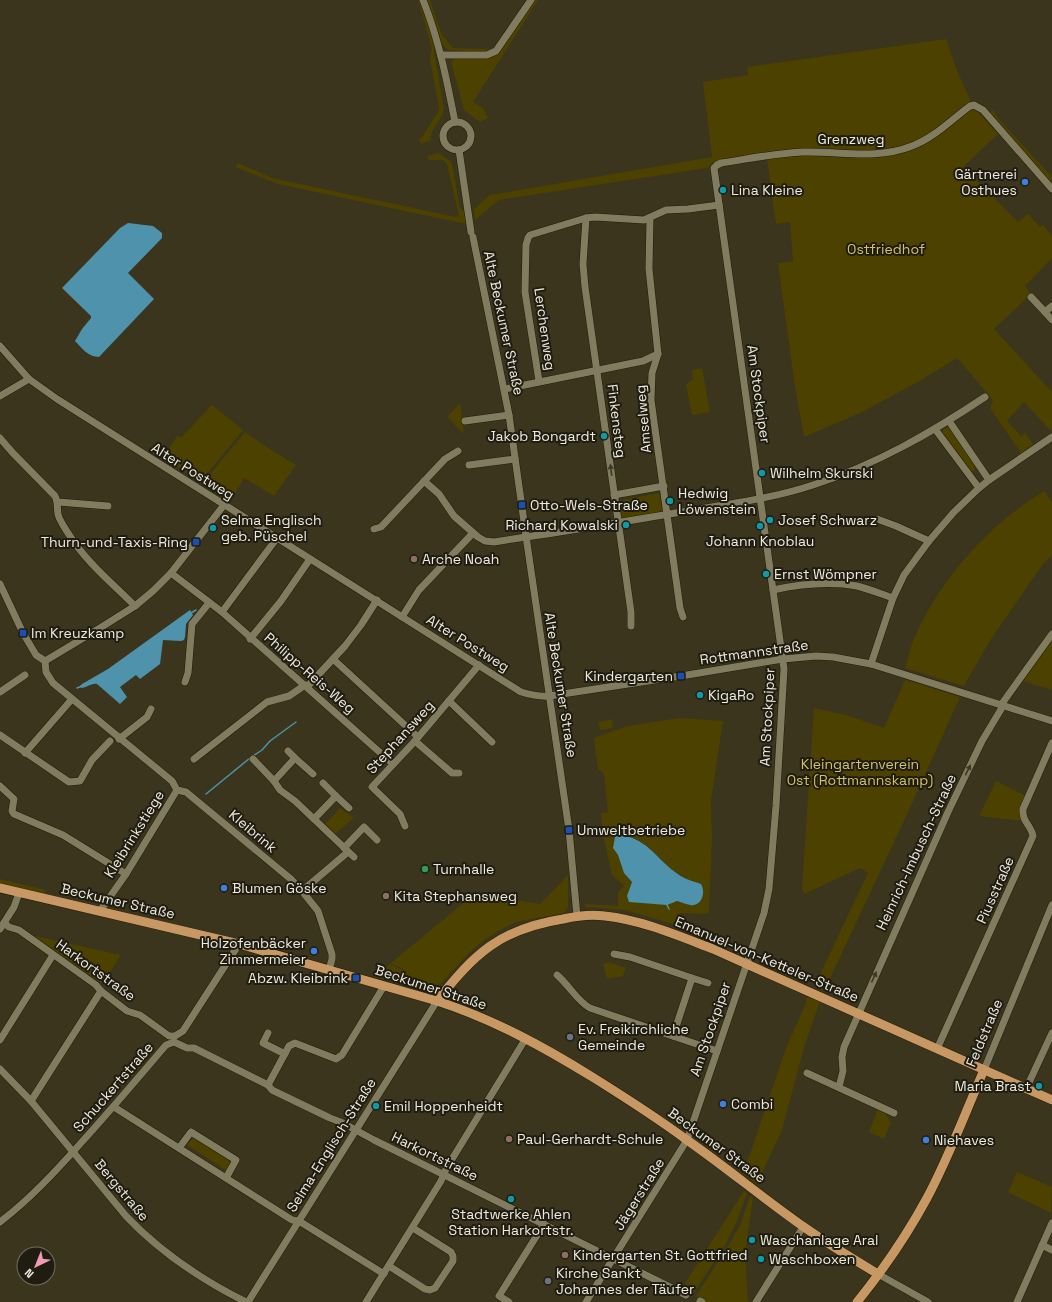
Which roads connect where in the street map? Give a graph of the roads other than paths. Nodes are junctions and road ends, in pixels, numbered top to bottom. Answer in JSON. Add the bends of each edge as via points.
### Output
{"nodes":[{"id":1,"x":423,"y":0,"type":"edge"},
{"id":2,"x":531,"y":0,"type":"edge"},
{"id":3,"x":441,"y":55,"type":"junction"},
{"id":4,"x":455,"y":122,"type":"junction"},
{"id":5,"x":459,"y":150,"type":"junction"},
{"id":6,"x":715,"y":166,"type":"joint"},
{"id":7,"x":1052,"y":189,"type":"edge"},
{"id":8,"x":719,"y":204,"type":"junction"},
{"id":9,"x":586,"y":218,"type":"junction"},
{"id":10,"x":650,"y":218,"type":"junction"},
{"id":11,"x":1031,"y":297,"type":"dead end"},
{"id":12,"x":1052,"y":306,"type":"edge"},
{"id":13,"x":1045,"y":312,"type":"junction"},
{"id":14,"x":1052,"y":320,"type":"edge"},
{"id":15,"x":0,"y":346,"type":"edge"},
{"id":16,"x":658,"y":354,"type":"junction"},
{"id":17,"x":643,"y":361,"type":"junction"},
{"id":18,"x":598,"y":370,"type":"junction"},
{"id":19,"x":652,"y":373,"type":"junction"},
{"id":20,"x":29,"y":379,"type":"junction"},
{"id":21,"x":539,"y":381,"type":"junction"},
{"id":22,"x":505,"y":389,"type":"junction"},
{"id":23,"x":0,"y":396,"type":"edge"},
{"id":24,"x":985,"y":397,"type":"dead end"},
{"id":25,"x":509,"y":414,"type":"junction"},
{"id":26,"x":465,"y":421,"type":"dead end"},
{"id":27,"x":949,"y":421,"type":"junction"},
{"id":28,"x":935,"y":429,"type":"junction"},
{"id":29,"x":1052,"y":437,"type":"edge"},
{"id":30,"x":0,"y":438,"type":"edge"},
{"id":31,"x":458,"y":451,"type":"dead end"},
{"id":32,"x":515,"y":459,"type":"junction"},
{"id":33,"x":469,"y":465,"type":"dead end"},
{"id":34,"x":988,"y":480,"type":"junction"},
{"id":35,"x":424,"y":481,"type":"junction"},
{"id":36,"x":664,"y":486,"type":"junction"},
{"id":37,"x":979,"y":488,"type":"junction"},
{"id":38,"x":614,"y":495,"type":"junction"},
{"id":39,"x":760,"y":499,"type":"junction"},
{"id":40,"x":58,"y":502,"type":"junction"},
{"id":41,"x":224,"y":505,"type":"junction"},
{"id":42,"x":108,"y":506,"type":"dead end"},
{"id":43,"x":667,"y":514,"type":"junction"},
{"id":44,"x":877,"y":519,"type":"dead end"},
{"id":45,"x":618,"y":523,"type":"junction"},
{"id":46,"x":374,"y":529,"type":"dead end"},
{"id":47,"x":473,"y":533,"type":"junction"},
{"id":48,"x":526,"y":537,"type":"junction"},
{"id":49,"x":277,"y":538,"type":"junction"},
{"id":50,"x":929,"y":541,"type":"junction"},
{"id":51,"x":310,"y":559,"type":"junction"},
{"id":52,"x":171,"y":574,"type":"junction"},
{"id":53,"x":0,"y":584,"type":"edge"},
{"id":54,"x":773,"y":590,"type":"junction"},
{"id":55,"x":893,"y":598,"type":"junction"},
{"id":56,"x":377,"y":600,"type":"junction"},
{"id":57,"x":209,"y":603,"type":"junction"},
{"id":58,"x":135,"y":606,"type":"junction"},
{"id":59,"x":222,"y":612,"type":"junction"},
{"id":60,"x":402,"y":617,"type":"junction"},
{"id":61,"x":683,"y":617,"type":"dead end"},
{"id":62,"x":631,"y":626,"type":"dead end"},
{"id":63,"x":1052,"y":634,"type":"edge"},
{"id":64,"x":250,"y":638,"type":"junction"},
{"id":65,"x":333,"y":659,"type":"junction"},
{"id":66,"x":783,"y":659,"type":"junction"},
{"id":67,"x":45,"y":661,"type":"junction"},
{"id":68,"x":871,"y":664,"type":"junction"},
{"id":69,"x":479,"y":665,"type":"junction"},
{"id":70,"x":25,"y":675,"type":"dead end"},
{"id":71,"x":185,"y":682,"type":"dead end"},
{"id":72,"x":306,"y":686,"type":"junction"},
{"id":73,"x":0,"y":692,"type":"edge"},
{"id":74,"x":549,"y":696,"type":"junction"},
{"id":75,"x":72,"y":700,"type":"junction"},
{"id":76,"x":449,"y":702,"type":"junction"},
{"id":77,"x":1002,"y":705,"type":"junction"},
{"id":78,"x":151,"y":709,"type":"dead end"},
{"id":79,"x":1052,"y":721,"type":"edge"},
{"id":80,"x":0,"y":735,"type":"edge"},
{"id":81,"x":120,"y":739,"type":"junction"},
{"id":82,"x":417,"y":739,"type":"junction"},
{"id":83,"x":110,"y":741,"type":"dead end"},
{"id":84,"x":492,"y":742,"type":"dead end"},
{"id":85,"x":1052,"y":742,"type":"edge"},
{"id":86,"x":288,"y":751,"type":"dead end"},
{"id":87,"x":25,"y":753,"type":"junction"},
{"id":88,"x":296,"y":758,"type":"junction"},
{"id":89,"x":194,"y":759,"type":"dead end"},
{"id":90,"x":253,"y":759,"type":"dead end"},
{"id":91,"x":393,"y":764,"type":"junction"},
{"id":92,"x":459,"y":773,"type":"dead end"},
{"id":93,"x":313,"y":774,"type":"dead end"},
{"id":94,"x":274,"y":781,"type":"junction"},
{"id":95,"x":323,"y":783,"type":"dead end"},
{"id":96,"x":0,"y":786,"type":"edge"},
{"id":97,"x":177,"y":790,"type":"junction"},
{"id":98,"x":336,"y":796,"type":"junction"},
{"id":99,"x":350,"y":808,"type":"dead end"},
{"id":100,"x":314,"y":819,"type":"junction"},
{"id":101,"x":405,"y":826,"type":"dead end"},
{"id":102,"x":377,"y":840,"type":"dead end"},
{"id":103,"x":346,"y":850,"type":"junction"},
{"id":104,"x":354,"y":857,"type":"dead end"},
{"id":105,"x":126,"y":874,"type":"junction"},
{"id":106,"x":0,"y":888,"type":"edge"},
{"id":107,"x":302,"y":891,"type":"junction"},
{"id":108,"x":20,"y":893,"type":"junction"},
{"id":109,"x":1052,"y":905,"type":"edge"},
{"id":110,"x":100,"y":912,"type":"junction"},
{"id":111,"x":577,"y":916,"type":"junction"},
{"id":112,"x":2,"y":926,"type":"edge"},
{"id":113,"x":238,"y":944,"type":"junction"},
{"id":114,"x":614,"y":954,"type":"dead end"},
{"id":115,"x":53,"y":955,"type":"junction"},
{"id":116,"x":746,"y":963,"type":"junction"},
{"id":117,"x":329,"y":970,"type":"junction"},
{"id":118,"x":557,"y":975,"type":"dead end"},
{"id":119,"x":692,"y":978,"type":"junction"},
{"id":120,"x":708,"y":984,"type":"dead end"},
{"id":121,"x":384,"y":986,"type":"junction"},
{"id":122,"x":101,"y":991,"type":"junction"},
{"id":123,"x":437,"y":1002,"type":"junction"},
{"id":124,"x":858,"y":1013,"type":"junction"},
{"id":125,"x":1052,"y":1032,"type":"edge"},
{"id":126,"x":268,"y":1033,"type":"dead end"},
{"id":127,"x":673,"y":1036,"type":"junction"},
{"id":128,"x":526,"y":1038,"type":"junction"},
{"id":129,"x":174,"y":1039,"type":"junction"},
{"id":130,"x":0,"y":1040,"type":"edge"},
{"id":131,"x":937,"y":1049,"type":"junction"},
{"id":132,"x":717,"y":1050,"type":"junction"},
{"id":133,"x":284,"y":1054,"type":"junction"},
{"id":134,"x":0,"y":1069,"type":"edge"},
{"id":135,"x":984,"y":1070,"type":"junction"},
{"id":136,"x":806,"y":1073,"type":"dead end"},
{"id":137,"x":268,"y":1085,"type":"junction"},
{"id":138,"x":839,"y":1087,"type":"junction"},
{"id":139,"x":1026,"y":1089,"type":"junction"},
{"id":140,"x":1052,"y":1100,"type":"edge"},
{"id":141,"x":31,"y":1101,"type":"junction"},
{"id":142,"x":114,"y":1107,"type":"junction"},
{"id":143,"x":894,"y":1113,"type":"dead end"},
{"id":144,"x":356,"y":1130,"type":"junction"},
{"id":145,"x":688,"y":1140,"type":"junction"},
{"id":146,"x":178,"y":1148,"type":"junction"},
{"id":147,"x":73,"y":1152,"type":"junction"},
{"id":148,"x":444,"y":1174,"type":"junction"},
{"id":149,"x":226,"y":1178,"type":"junction"},
{"id":150,"x":299,"y":1221,"type":"junction"},
{"id":151,"x":0,"y":1222,"type":"edge"},
{"id":152,"x":1052,"y":1223,"type":"edge"},
{"id":153,"x":544,"y":1224,"type":"junction"},
{"id":154,"x":803,"y":1227,"type":"junction"},
{"id":155,"x":412,"y":1228,"type":"junction"},
{"id":156,"x":1042,"y":1245,"type":"junction"},
{"id":157,"x":1052,"y":1250,"type":"edge"},
{"id":158,"x":614,"y":1259,"type":"junction"},
{"id":159,"x":389,"y":1266,"type":"junction"},
{"id":160,"x":384,"y":1274,"type":"junction"},
{"id":161,"x":878,"y":1274,"type":"junction"},
{"id":162,"x":686,"y":1295,"type":"dead end"},
{"id":163,"x":247,"y":1302,"type":"edge"},
{"id":164,"x":366,"y":1302,"type":"edge"},
{"id":165,"x":509,"y":1302,"type":"edge"},
{"id":166,"x":586,"y":1302,"type":"edge"},
{"id":167,"x":756,"y":1302,"type":"edge"},
{"id":168,"x":857,"y":1302,"type":"edge"},
{"id":169,"x":928,"y":1302,"type":"edge"},
{"id":170,"x":1017,"y":1302,"type":"edge"}],
"edges":[{"from":1,"to":3,"type":"street"},
{"from":2,"to":3,"type":"street","via":[[496,51],[487,54]]},
{"from":3,"to":4,"type":"street"},
{"from":4,"to":5,"type":"street","via":[[447,127],[443,136],[448,147]]},
{"from":4,"to":5,"type":"street","via":[[468,127],[471,135],[469,143]]},
{"from":5,"to":22,"type":"street","name":"Alte Beckumer Straße","via":[[472,235]]},
{"from":6,"to":7,"type":"street","name":"Grenzweg","via":[[795,153],[896,152],[926,140],[974,105],[983,110]]},
{"from":6,"to":8,"type":"street","name":"Am Stockpiper"},
{"from":8,"to":10,"type":"street","name":"Lerchenweg","via":[[666,210]]},
{"from":8,"to":39,"type":"street","name":"Am Stockpiper"},
{"from":9,"to":10,"type":"street","name":"Lerchenweg"},
{"from":9,"to":18,"type":"street","name":"Finkensteg","via":[[583,264]]},
{"from":9,"to":21,"type":"street","name":"Lerchenweg","via":[[533,234],[526,242],[525,292]]},
{"from":10,"to":16,"type":"street","name":"Amselweg","via":[[648,269]]},
{"from":11,"to":13,"type":"street"},
{"from":12,"to":13,"type":"street"},
{"from":13,"to":14,"type":"street"},
{"from":15,"to":20,"type":"street","name":"Alter Postweg"},
{"from":16,"to":17,"type":"street"},
{"from":16,"to":19,"type":"street","name":"Amselweg"},
{"from":17,"to":18,"type":"street"},
{"from":17,"to":19,"type":"street"},
{"from":18,"to":21,"type":"street"},
{"from":38,"to":18,"type":"street","name":"Finkensteg","one_way":true},
{"from":19,"to":36,"type":"street","name":"Amselweg","via":[[651,400]]},
{"from":20,"to":23,"type":"street"},
{"from":20,"to":41,"type":"street","name":"Alter Postweg"},
{"from":21,"to":22,"type":"street"},
{"from":22,"to":25,"type":"street","name":"Alte Beckumer Straße"},
{"from":24,"to":27,"type":"street"},
{"from":25,"to":26,"type":"street","name":"Alte Beckumer Straße"},
{"from":25,"to":32,"type":"street","name":"Alte Beckumer Straße"},
{"from":27,"to":28,"type":"street"},
{"from":27,"to":34,"type":"street"},
{"from":28,"to":37,"type":"street"},
{"from":28,"to":39,"type":"street","via":[[851,472],[811,486]]},
{"from":29,"to":34,"type":"street"},
{"from":30,"to":40,"type":"street"},
{"from":31,"to":35,"type":"street","via":[[445,458]]},
{"from":32,"to":33,"type":"street"},
{"from":32,"to":48,"type":"street","name":"Alte Beckumer Straße"},
{"from":34,"to":37,"type":"street"},
{"from":35,"to":46,"type":"street","via":[[382,527]]},
{"from":35,"to":47,"type":"street","via":[[439,494],[454,516]]},
{"from":36,"to":38,"type":"street"},
{"from":36,"to":43,"type":"street","name":"Amselweg"},
{"from":37,"to":50,"type":"street"},
{"from":38,"to":45,"type":"street","name":"Finkensteg"},
{"from":39,"to":43,"type":"street"},
{"from":39,"to":54,"type":"street","name":"Am Stockpiper"},
{"from":40,"to":42,"type":"street"},
{"from":40,"to":58,"type":"street","via":[[58,515],[73,540],[95,567]]},
{"from":41,"to":49,"type":"street","name":"Alter Postweg"},
{"from":41,"to":52,"type":"street"},
{"from":43,"to":45,"type":"street"},
{"from":43,"to":61,"type":"street","name":"Amselweg"},
{"from":44,"to":50,"type":"street"},
{"from":45,"to":48,"type":"street"},
{"from":45,"to":62,"type":"street","name":"Finkensteg"},
{"from":47,"to":48,"type":"street","via":[[485,541],[494,542]]},
{"from":47,"to":60,"type":"street","via":[[419,590]]},
{"from":48,"to":74,"type":"street","name":"Alte Beckumer Straße"},
{"from":49,"to":51,"type":"street","name":"Alter Postweg"},
{"from":49,"to":59,"type":"street"},
{"from":50,"to":55,"type":"street","via":[[904,575]]},
{"from":51,"to":56,"type":"street","name":"Alter Postweg"},
{"from":51,"to":64,"type":"street","via":[[281,601]]},
{"from":52,"to":57,"type":"street","name":"Philipp-Reis-Weg"},
{"from":52,"to":58,"type":"street"},
{"from":53,"to":67,"type":"street","name":"Kleibrink","via":[[23,633],[36,655]]},
{"from":54,"to":55,"type":"street","via":[[818,583],[838,584],[858,586]]},
{"from":54,"to":66,"type":"street","name":"Am Stockpiper"},
{"from":55,"to":68,"type":"street"},
{"from":56,"to":60,"type":"street","name":"Alter Postweg"},
{"from":56,"to":65,"type":"street","via":[[361,625]]},
{"from":57,"to":59,"type":"street","name":"Philipp-Reis-Weg"},
{"from":57,"to":71,"type":"street","via":[[192,624]]},
{"from":58,"to":67,"type":"street"},
{"from":59,"to":64,"type":"street","name":"Philipp-Reis-Weg"},
{"from":60,"to":69,"type":"street","name":"Alter Postweg"},
{"from":63,"to":77,"type":"street","name":"Heinrich-Imbusch-Straße"},
{"from":64,"to":72,"type":"street","name":"Philipp-Reis-Weg"},
{"from":65,"to":72,"type":"street"},
{"from":65,"to":82,"type":"street"},
{"from":66,"to":68,"type":"street","name":"Rottmannstraße","via":[[822,656]]},
{"from":66,"to":74,"type":"street","name":"Rottmannstraße"},
{"from":66,"to":116,"type":"street","name":"Am Stockpiper","via":[[769,888],[764,913]]},
{"from":67,"to":75,"type":"street","name":"Kleibrink","via":[[47,676]]},
{"from":68,"to":77,"type":"street","name":"Rottmannstraße"},
{"from":69,"to":74,"type":"street","name":"Alter Postweg","via":[[521,692],[531,696]]},
{"from":69,"to":76,"type":"street","name":"Stephansweg"},
{"from":70,"to":73,"type":"street"},
{"from":72,"to":89,"type":"street","via":[[289,696],[267,702]]},
{"from":72,"to":91,"type":"street","name":"Philipp-Reis-Weg"},
{"from":74,"to":111,"type":"street","name":"Alte Beckumer Straße","via":[[569,830]]},
{"from":75,"to":81,"type":"street","name":"Kleibrink"},
{"from":75,"to":87,"type":"street"},
{"from":76,"to":82,"type":"street","name":"Stephansweg"},
{"from":76,"to":84,"type":"street"},
{"from":77,"to":79,"type":"street","name":"Rottmannstraße"},
{"from":124,"to":77,"type":"street","name":"Heinrich-Imbusch-Straße","one_way":true,"via":[[948,812]]},
{"from":78,"to":81,"type":"street","via":[[148,717]]},
{"from":80,"to":87,"type":"street"},
{"from":81,"to":97,"type":"street","name":"Kleibrink","via":[[172,781]]},
{"from":82,"to":91,"type":"street","name":"Stephansweg"},
{"from":82,"to":92,"type":"street","via":[[452,773]]},
{"from":83,"to":87,"type":"street","via":[[92,760],[80,781],[69,782]]},
{"from":85,"to":131,"type":"street","name":"Piusstraße","via":[[1023,809],[1024,820],[1033,836]]},
{"from":86,"to":88,"type":"street"},
{"from":88,"to":93,"type":"street"},
{"from":88,"to":94,"type":"street"},
{"from":90,"to":94,"type":"street"},
{"from":91,"to":101,"type":"street","name":"Stephansweg","via":[[372,787],[400,814]]},
{"from":94,"to":100,"type":"street","via":[[280,790]]},
{"from":95,"to":98,"type":"street"},
{"from":96,"to":105,"type":"street","via":[[14,799],[14,814],[63,835]]},
{"from":97,"to":105,"type":"street","name":"Kleibrinkstiege"},
{"from":97,"to":107,"type":"street","name":"Kleibrink","via":[[186,792]]},
{"from":98,"to":99,"type":"street"},
{"from":98,"to":100,"type":"street"},
{"from":100,"to":103,"type":"street"},
{"from":102,"to":103,"type":"street","via":[[364,827]]},
{"from":103,"to":104,"type":"street"},
{"from":103,"to":107,"type":"street"},
{"from":105,"to":110,"type":"street","name":"Kleibrinkstiege"},
{"from":106,"to":108,"type":"main road","name":"Beckumer Straße"},
{"from":107,"to":117,"type":"street","name":"Kleibrink","via":[[318,911],[330,946],[332,959]]},
{"from":108,"to":110,"type":"main road","name":"Beckumer Straße"},
{"from":108,"to":112,"type":"street"},
{"from":109,"to":135,"type":"street","name":"Feldstraße"},
{"from":110,"to":113,"type":"main road","name":"Beckumer Straße"},
{"from":111,"to":116,"type":"main road","name":"Emanuel-von-Ketteler-Straße","via":[[605,915],[632,922],[713,948]]},
{"from":111,"to":123,"type":"main road","name":"Emanuel-von-Ketteler-Straße","via":[[519,929],[502,938],[470,963]]},
{"from":112,"to":115,"type":"street","name":"Harkortstraße","via":[[19,930]]},
{"from":113,"to":117,"type":"main road","name":"Beckumer Straße"},
{"from":113,"to":129,"type":"street","name":"Schuckertstraße","via":[[183,1031]]},
{"from":114,"to":119,"type":"street"},
{"from":115,"to":122,"type":"street","name":"Harkortstraße","via":[[96,984]]},
{"from":115,"to":130,"type":"street"},
{"from":116,"to":124,"type":"main road","name":"Emanuel-von-Ketteler-Straße"},
{"from":116,"to":132,"type":"street","name":"Am Stockpiper"},
{"from":117,"to":121,"type":"main road","name":"Beckumer Straße"},
{"from":118,"to":127,"type":"street","via":[[590,1008]]},
{"from":119,"to":120,"type":"street"},
{"from":119,"to":127,"type":"street"},
{"from":121,"to":123,"type":"main road","name":"Beckumer Straße"},
{"from":121,"to":133,"type":"street","via":[[342,1055],[336,1059],[295,1043],[289,1046]]},
{"from":122,"to":129,"type":"street","name":"Harkortstraße","via":[[127,1011],[140,1015]]},
{"from":122,"to":141,"type":"street"},
{"from":123,"to":128,"type":"main road","name":"Beckumer Straße","via":[[491,1021]]},
{"from":123,"to":144,"type":"street","name":"Selma-Englisch-Straße"},
{"from":124,"to":131,"type":"main road","name":"Emanuel-von-Ketteler-Straße"},
{"from":124,"to":138,"type":"street","name":"Heinrich-Imbusch-Straße","via":[[844,1047]]},
{"from":125,"to":139,"type":"street"},
{"from":126,"to":133,"type":"street","via":[[262,1043]]},
{"from":127,"to":132,"type":"street"},
{"from":128,"to":145,"type":"main road","name":"Beckumer Straße","via":[[614,1091]]},
{"from":128,"to":148,"type":"street"},
{"from":129,"to":137,"type":"street","name":"Harkortstraße","via":[[187,1048],[194,1048]]},
{"from":129,"to":142,"type":"street","name":"Schuckertstraße","via":[[166,1045]]},
{"from":131,"to":135,"type":"main road","name":"Emanuel-von-Ketteler-Straße"},
{"from":132,"to":145,"type":"street","name":"Am Stockpiper"},
{"from":133,"to":137,"type":"street"},
{"from":134,"to":141,"type":"street","name":"Bergstraße"},
{"from":135,"to":139,"type":"main road","name":"Emanuel-von-Ketteler-Straße"},
{"from":135,"to":161,"type":"main road","name":"Feldstraße","via":[[927,1198]]},
{"from":136,"to":138,"type":"street"},
{"from":137,"to":144,"type":"street","name":"Harkortstraße","via":[[272,1090]]},
{"from":138,"to":143,"type":"street"},
{"from":139,"to":140,"type":"main road","name":"Emanuel-von-Ketteler-Straße"},
{"from":141,"to":147,"type":"street","name":"Bergstraße"},
{"from":142,"to":146,"type":"street"},
{"from":142,"to":147,"type":"street","name":"Schuckertstraße"},
{"from":144,"to":148,"type":"street","name":"Harkortstraße"},
{"from":144,"to":150,"type":"street","name":"Selma-Englisch-Straße"},
{"from":145,"to":154,"type":"main road","name":"Beckumer Straße"},
{"from":145,"to":158,"type":"street","name":"Jägerstraße"},
{"from":146,"to":149,"type":"street"},
{"from":146,"to":149,"type":"street","via":[[191,1132],[236,1160]]},
{"from":147,"to":151,"type":"street","name":"Schuckertstraße","via":[[47,1181]]},
{"from":147,"to":163,"type":"street","name":"Bergstraße","via":[[126,1216],[156,1246],[208,1281]]},
{"from":148,"to":153,"type":"street","name":"Harkortstraße"},
{"from":148,"to":155,"type":"street"},
{"from":149,"to":150,"type":"street","via":[[292,1220]]},
{"from":150,"to":160,"type":"street"},
{"from":150,"to":163,"type":"street","name":"Selma-Englisch-Straße"},
{"from":152,"to":156,"type":"street"},
{"from":153,"to":158,"type":"street","name":"Harkortstraße"},
{"from":153,"to":165,"type":"street","via":[[499,1296]]},
{"from":154,"to":161,"type":"main road","name":"Beckumer Straße"},
{"from":154,"to":167,"type":"street"},
{"from":155,"to":159,"type":"street"},
{"from":155,"to":159,"type":"street","via":[[451,1252],[453,1261],[435,1288],[430,1290],[424,1289]]},
{"from":156,"to":157,"type":"street"},
{"from":156,"to":170,"type":"street"},
{"from":158,"to":162,"type":"street","name":"Harkortstraße"},
{"from":158,"to":166,"type":"street","name":"Jägerstraße"},
{"from":159,"to":160,"type":"street"},
{"from":160,"to":164,"type":"street"},
{"from":161,"to":168,"type":"main road","name":"Feldstraße"},
{"from":161,"to":169,"type":"street","name":"Beckumer Straße"}]}
